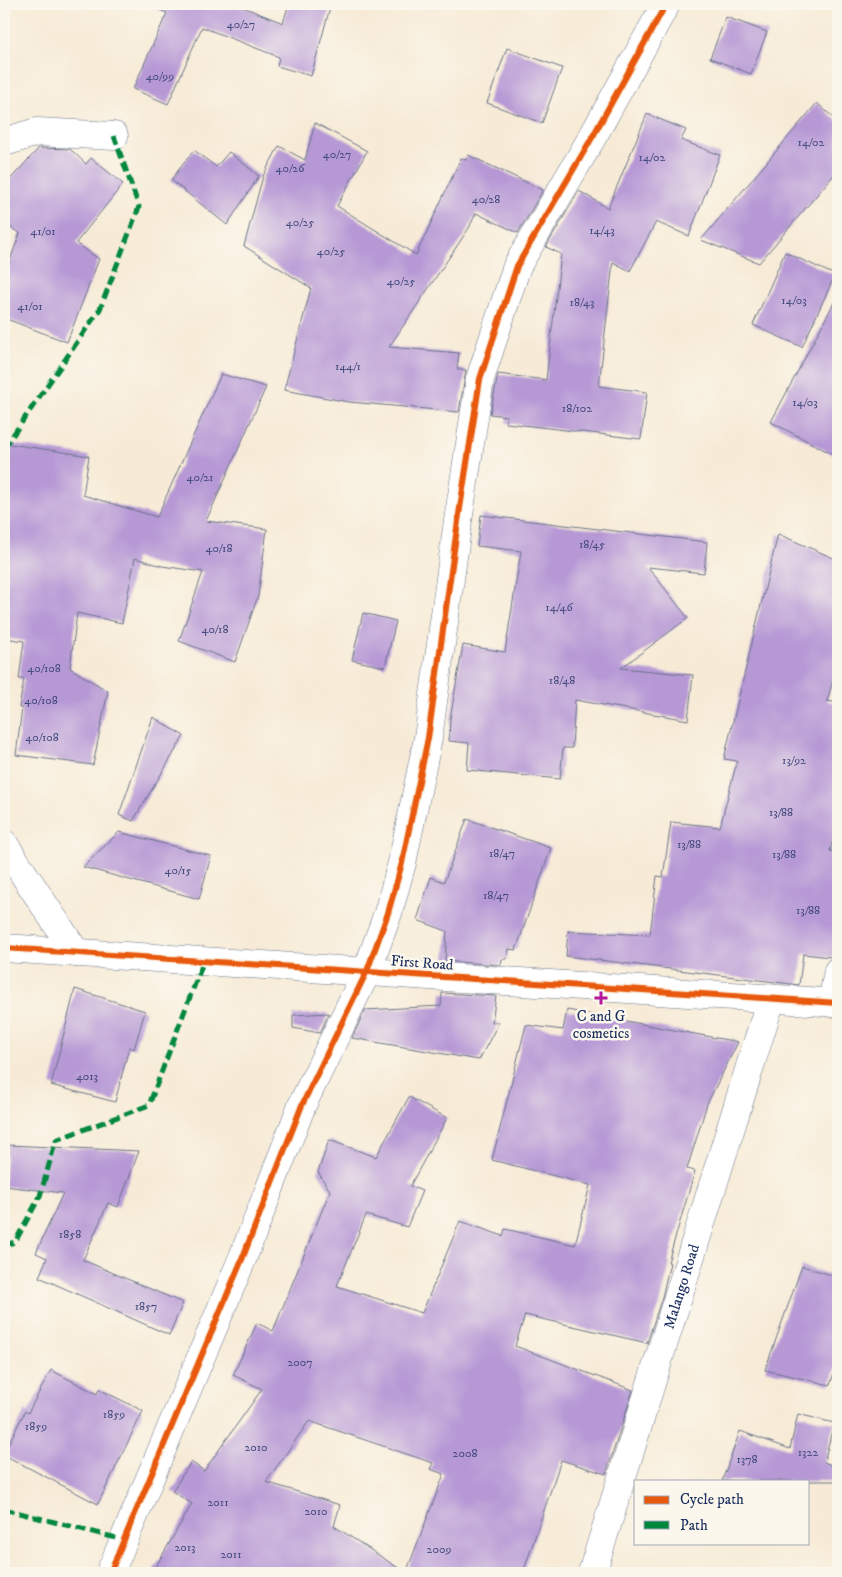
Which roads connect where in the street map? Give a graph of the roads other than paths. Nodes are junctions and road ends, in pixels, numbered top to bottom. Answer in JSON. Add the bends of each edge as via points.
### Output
{"nodes":[{"id":1,"x":666,"y":4,"type":"edge"},
{"id":2,"x":114,"y":136,"type":"dead end"},
{"id":3,"x":4,"y":142,"type":"edge"},
{"id":4,"x":4,"y":844,"type":"edge"},
{"id":5,"x":4,"y":948,"type":"edge"},
{"id":6,"x":76,"y":952,"type":"junction"},
{"id":7,"x":367,"y":971,"type":"junction"},
{"id":8,"x":838,"y":971,"type":"edge"},
{"id":9,"x":771,"y":999,"type":"junction"},
{"id":10,"x":835,"y":1003,"type":"edge"},
{"id":11,"x":110,"y":1573,"type":"edge"},
{"id":12,"x":592,"y":1573,"type":"edge"}],
"edges":[{"from":1,"to":7,"type":"street","via":[[517,266],[480,380],[428,738],[402,863]]},
{"from":2,"to":3,"type":"street","via":[[37,132]]},
{"from":4,"to":6,"type":"street"},
{"from":5,"to":6,"type":"street","name":"First Road"},
{"from":6,"to":7,"type":"street","name":"First Road"},
{"from":7,"to":9,"type":"street","name":"First Road"},
{"from":7,"to":11,"type":"street","via":[[302,1105],[243,1257]]},
{"from":8,"to":10,"type":"street"},
{"from":9,"to":10,"type":"street","name":"First Road"},
{"from":9,"to":12,"type":"street","name":"Malango Road"}]}
